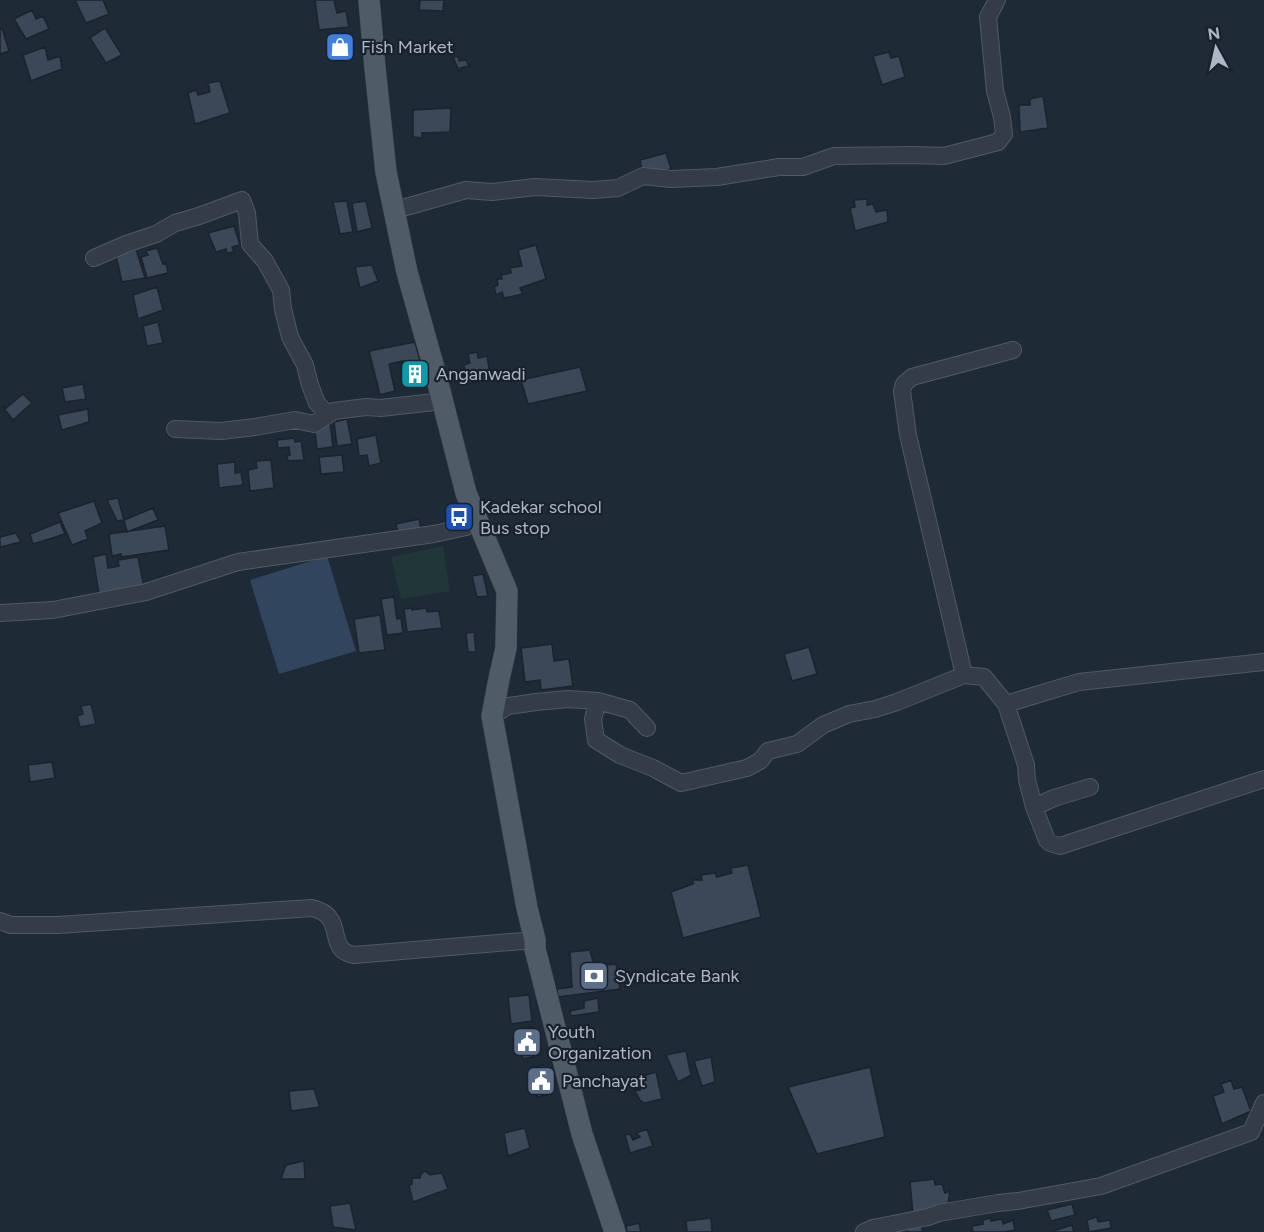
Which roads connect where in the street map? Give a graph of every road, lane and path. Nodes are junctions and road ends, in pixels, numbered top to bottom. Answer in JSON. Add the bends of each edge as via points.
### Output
{"nodes":[{"id":1,"x":369,"y":0,"type":"edge"},
{"id":2,"x":997,"y":0,"type":"edge"},
{"id":3,"x":394,"y":208,"type":"junction"},
{"id":4,"x":94,"y":258,"type":"dead end"},
{"id":5,"x":1013,"y":350,"type":"dead end"},
{"id":6,"x":443,"y":400,"type":"junction"},
{"id":7,"x":328,"y":415,"type":"junction"},
{"id":8,"x":175,"y":429,"type":"dead end"},
{"id":9,"x":477,"y":518,"type":"junction"},
{"id":10,"x":0,"y":613,"type":"edge"},
{"id":11,"x":1264,"y":662,"type":"edge"},
{"id":12,"x":964,"y":675,"type":"junction"},
{"id":13,"x":598,"y":701,"type":"junction"},
{"id":14,"x":1006,"y":704,"type":"junction"},
{"id":15,"x":492,"y":716,"type":"junction"},
{"id":16,"x":647,"y":728,"type":"dead end"},
{"id":17,"x":1264,"y":779,"type":"edge"},
{"id":18,"x":1090,"y":788,"type":"dead end"},
{"id":19,"x":1034,"y":807,"type":"junction"},
{"id":20,"x":0,"y":921,"type":"edge"},
{"id":21,"x":535,"y":940,"type":"junction"},
{"id":22,"x":1264,"y":1102,"type":"edge"},
{"id":23,"x":615,"y":1232,"type":"edge"},
{"id":24,"x":864,"y":1232,"type":"edge"}],
"edges":[{"from":1,"to":3,"type":"main road","via":[[386,172]]},
{"from":2,"to":3,"type":"street","via":[[988,17],[995,91],[1004,134],[998,142],[944,156],[834,156],[803,166],[717,177],[643,176],[618,188],[466,190]]},
{"from":3,"to":6,"type":"main road","via":[[407,272]]},
{"from":4,"to":7,"type":"street","via":[[175,223],[242,200],[248,213],[250,244],[281,290],[290,337],[305,365],[317,403]]},
{"from":5,"to":12,"type":"street","via":[[912,377],[902,391],[908,435]]},
{"from":6,"to":7,"type":"street","via":[[349,409]]},
{"from":6,"to":9,"type":"main road","via":[[466,493]]},
{"from":7,"to":8,"type":"street","via":[[314,423],[295,420],[221,431]]},
{"from":9,"to":10,"type":"street","via":[[466,527],[434,534],[238,562],[146,592],[53,610]]},
{"from":9,"to":15,"type":"main road","via":[[507,591],[506,648]]},
{"from":11,"to":14,"type":"street","via":[[1079,682]]},
{"from":12,"to":13,"type":"street","via":[[897,702],[849,714],[797,744],[768,751],[747,768],[681,783],[596,740],[593,719]]},
{"from":12,"to":14,"type":"street","via":[[984,677]]},
{"from":13,"to":15,"type":"street","via":[[536,702],[508,706]]},
{"from":13,"to":16,"type":"street","via":[[630,710]]},
{"from":14,"to":19,"type":"street","via":[[1026,765]]},
{"from":15,"to":21,"type":"main road"},
{"from":17,"to":19,"type":"street","via":[[1060,846],[1047,840]]},
{"from":18,"to":19,"type":"street"},
{"from":20,"to":21,"type":"street","via":[[12,925],[58,925],[312,908],[327,914],[339,946],[354,955]]},
{"from":21,"to":23,"type":"main road","via":[[582,1134]]},
{"from":22,"to":24,"type":"street","via":[[1251,1132],[1101,1186],[939,1213]]}]}
